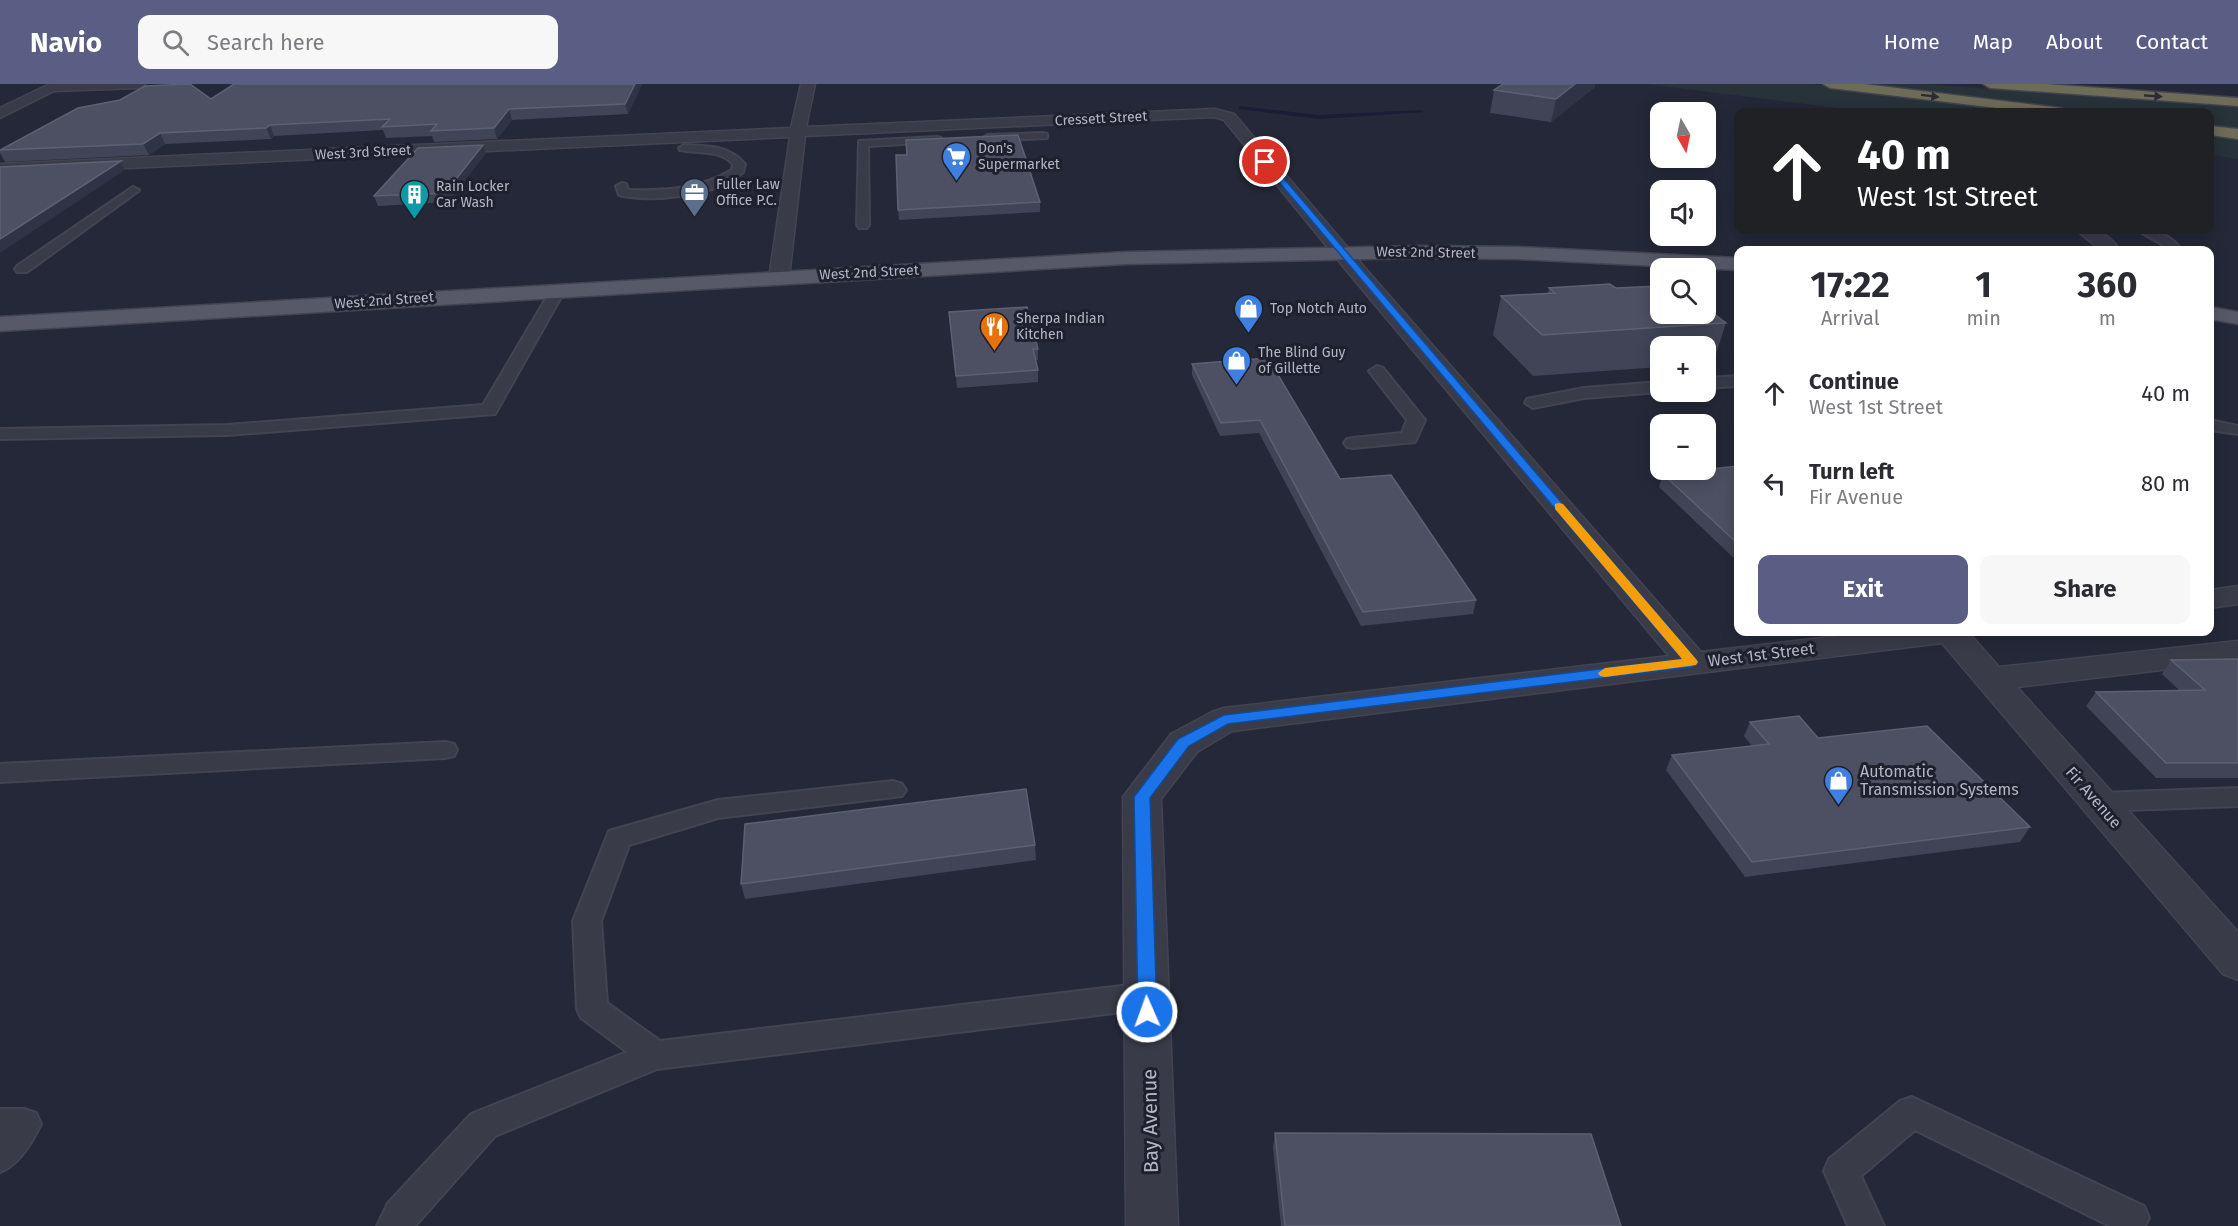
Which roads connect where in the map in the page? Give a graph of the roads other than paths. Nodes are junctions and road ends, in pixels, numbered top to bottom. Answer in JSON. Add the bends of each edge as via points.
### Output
{"nodes":[{"id":1,"x":138,"y":84,"type":"edge"},
{"id":2,"x":808,"y":84,"type":"edge"},
{"id":3,"x":1830,"y":84,"type":"edge"},
{"id":4,"x":1990,"y":84,"type":"edge"},
{"id":5,"x":2157,"y":84,"type":"edge"},
{"id":6,"x":58,"y":86,"type":"edge"},
{"id":7,"x":2238,"y":90,"type":"edge"},
{"id":8,"x":2238,"y":102,"type":"edge"},
{"id":9,"x":2028,"y":108,"type":"edge"},
{"id":10,"x":0,"y":114,"type":"edge"},
{"id":11,"x":798,"y":131,"type":"junction"},
{"id":12,"x":2214,"y":131,"type":"edge"},
{"id":13,"x":2238,"y":134,"type":"edge"},
{"id":14,"x":1043,"y":136,"type":"dead end"},
{"id":15,"x":976,"y":138,"type":"edge"},
{"id":16,"x":953,"y":140,"type":"edge"},
{"id":17,"x":684,"y":148,"type":"dead end"},
{"id":18,"x":0,"y":169,"type":"edge"},
{"id":19,"x":622,"y":186,"type":"dead end"},
{"id":20,"x":133,"y":190,"type":"dead end"},
{"id":21,"x":863,"y":225,"type":"dead end"},
{"id":22,"x":2091,"y":234,"type":"edge"},
{"id":23,"x":2151,"y":234,"type":"edge"},
{"id":24,"x":2107,"y":246,"type":"edge"},
{"id":25,"x":2172,"y":246,"type":"edge"},
{"id":26,"x":1340,"y":252,"type":"junction"},
{"id":27,"x":1734,"y":264,"type":"edge"},
{"id":28,"x":22,"y":268,"type":"dead end"},
{"id":29,"x":778,"y":278,"type":"junction"},
{"id":30,"x":558,"y":290,"type":"junction"},
{"id":31,"x":2214,"y":314,"type":"edge"},
{"id":32,"x":2238,"y":318,"type":"edge"},
{"id":33,"x":0,"y":324,"type":"edge"},
{"id":34,"x":1377,"y":371,"type":"dead end"},
{"id":35,"x":1734,"y":381,"type":"edge"},
{"id":36,"x":1716,"y":382,"type":"edge"},
{"id":37,"x":1650,"y":388,"type":"edge"},
{"id":38,"x":1533,"y":403,"type":"dead end"},
{"id":39,"x":2214,"y":426,"type":"edge"},
{"id":40,"x":2234,"y":430,"type":"dead end"},
{"id":41,"x":0,"y":434,"type":"edge"},
{"id":42,"x":1353,"y":443,"type":"dead end"},
{"id":43,"x":2238,"y":595,"type":"edge"},
{"id":44,"x":2214,"y":598,"type":"edge"},
{"id":45,"x":1916,"y":636,"type":"edge"},
{"id":46,"x":1954,"y":636,"type":"edge"},
{"id":47,"x":2238,"y":651,"type":"edge"},
{"id":48,"x":1692,"y":662,"type":"junction"},
{"id":49,"x":1990,"y":679,"type":"junction"},
{"id":50,"x":1184,"y":743,"type":"joint"},
{"id":51,"x":445,"y":750,"type":"dead end"},
{"id":52,"x":0,"y":773,"type":"edge"},
{"id":53,"x":893,"y":790,"type":"dead end"},
{"id":54,"x":2238,"y":797,"type":"edge"},
{"id":55,"x":2099,"y":802,"type":"junction"},
{"id":56,"x":2238,"y":962,"type":"edge"},
{"id":57,"x":1147,"y":996,"type":"junction"},
{"id":58,"x":655,"y":1054,"type":"junction"},
{"id":59,"x":0,"y":1124,"type":"edge"},
{"id":60,"x":0,"y":1156,"type":"edge"},
{"id":61,"x":2131,"y":1218,"type":"dead end"},
{"id":62,"x":395,"y":1226,"type":"edge"},
{"id":63,"x":1152,"y":1226,"type":"edge"},
{"id":64,"x":1866,"y":1226,"type":"edge"}],
"edges":[{"from":1,"to":6,"type":"street"},
{"from":2,"to":11,"type":"street"},
{"from":3,"to":9,"type":"highway","one_way":true},
{"from":4,"to":8,"type":"highway","one_way":true},
{"from":5,"to":7,"type":"highway"},
{"from":6,"to":10,"type":"street"},
{"from":11,"to":18,"type":"street","name":"West 3rd Street"},
{"from":11,"to":26,"type":"street","name":"Cressett Street","via":[[1215,112],[1229,117]]},
{"from":11,"to":29,"type":"street"},
{"from":12,"to":13,"type":"highway"},
{"from":14,"to":15,"type":"lane"},
{"from":16,"to":21,"type":"lane","via":[[863,144]]},
{"from":17,"to":19,"type":"lane","via":[[714,149],[733,156],[739,164],[737,172],[723,182],[704,187],[649,195],[623,193]]},
{"from":20,"to":28,"type":"lane"},
{"from":22,"to":24,"type":"street"},
{"from":23,"to":25,"type":"lane"},
{"from":26,"to":27,"type":"main road","name":"West 2nd Street","via":[[1518,253]]},
{"from":26,"to":29,"type":"main road","name":"West 2nd Street","via":[[1092,259]]},
{"from":26,"to":48,"type":"street"},
{"from":29,"to":30,"type":"main road","name":"West 2nd Street"},
{"from":30,"to":33,"type":"main road","name":"West 2nd Street"},
{"from":30,"to":41,"type":"lane","via":[[489,410],[227,430]]},
{"from":31,"to":32,"type":"main road"},
{"from":34,"to":42,"type":"lane","via":[[1416,420],[1409,438]]},
{"from":35,"to":36,"type":"lane"},
{"from":37,"to":38,"type":"lane","via":[[1584,393]]},
{"from":39,"to":40,"type":"lane"},
{"from":43,"to":44,"type":"street"},
{"from":45,"to":48,"type":"street","name":"West 1st Street"},
{"from":46,"to":49,"type":"street","name":"Fir Avenue"},
{"from":47,"to":49,"type":"street"},
{"from":48,"to":50,"type":"street","name":"West 1st Street","via":[[1224,720]]},
{"from":49,"to":55,"type":"street","name":"Fir Avenue"},
{"from":50,"to":57,"type":"street","name":"Bay Avenue","via":[[1142,797]]},
{"from":51,"to":52,"type":"lane"},
{"from":53,"to":58,"type":"lane","via":[[718,809],[618,838],[587,921],[592,1009]]},
{"from":54,"to":55,"type":"lane"},
{"from":55,"to":56,"type":"street","name":"Fir Avenue"},
{"from":57,"to":58,"type":"lane"},
{"from":57,"to":63,"type":"street","name":"Bay Avenue"},
{"from":58,"to":62,"type":"lane","via":[[483,1125]]},
{"from":59,"to":60,"type":"lane","via":[[24,1124]]},
{"from":61,"to":64,"type":"lane","via":[[1912,1112],[1841,1171]]}]}
